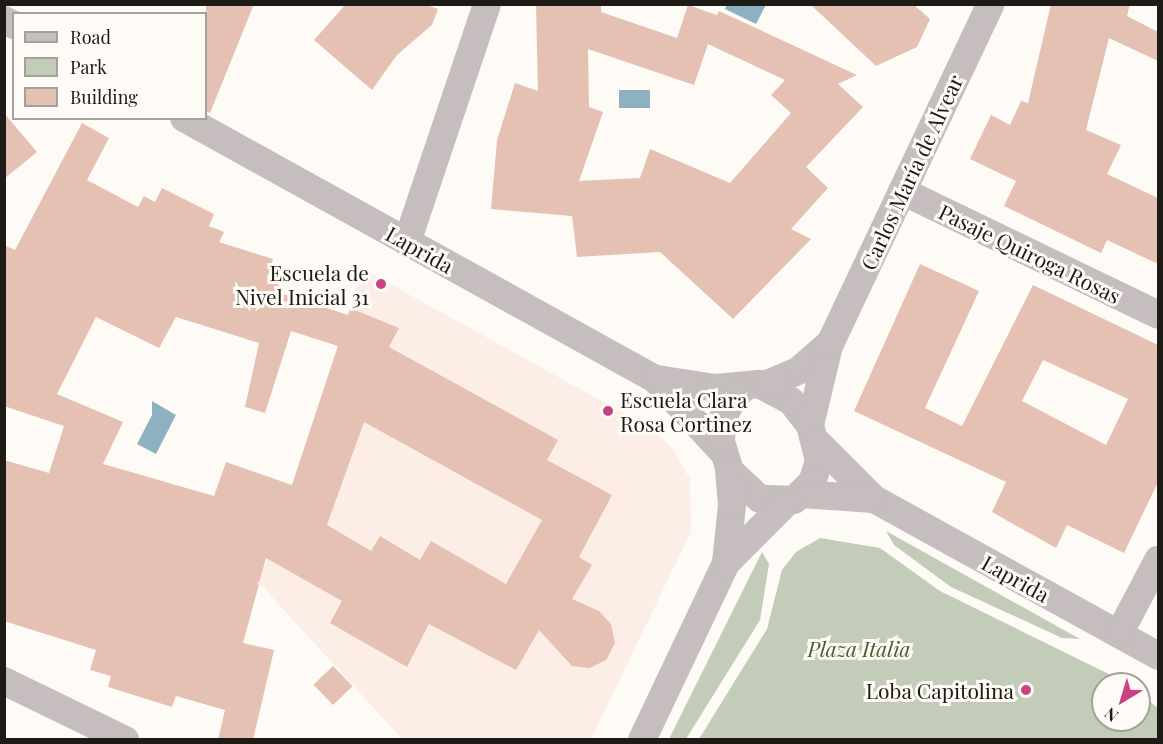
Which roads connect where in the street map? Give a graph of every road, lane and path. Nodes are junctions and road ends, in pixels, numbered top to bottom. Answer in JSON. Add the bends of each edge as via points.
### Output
{"nodes":[{"id":1,"x":487,"y":4,"type":"edge"},
{"id":2,"x":991,"y":4,"type":"edge"},
{"id":3,"x":188,"y":120,"type":"edge"},
{"id":4,"x":902,"y":191,"type":"junction"},
{"id":5,"x":407,"y":242,"type":"junction"},
{"id":6,"x":1158,"y":315,"type":"edge"},
{"id":7,"x":832,"y":340,"type":"junction"},
{"id":8,"x":655,"y":379,"type":"junction"},
{"id":9,"x":754,"y":387,"type":"junction"},
{"id":10,"x":813,"y":434,"type":"junction"},
{"id":11,"x":727,"y":462,"type":"junction"},
{"id":12,"x":795,"y":498,"type":"junction"},
{"id":13,"x":874,"y":500,"type":"junction"},
{"id":14,"x":1158,"y":560,"type":"edge"},
{"id":15,"x":726,"y":562,"type":"junction"},
{"id":16,"x":1119,"y":634,"type":"junction"},
{"id":17,"x":1158,"y":656,"type":"edge"},
{"id":18,"x":4,"y":681,"type":"edge"},
{"id":19,"x":125,"y":740,"type":"edge"},
{"id":20,"x":642,"y":740,"type":"edge"}],
"edges":[{"from":1,"to":5,"type":"street"},
{"from":2,"to":4,"type":"street","name":"Carlos María de Alvear"},
{"from":3,"to":5,"type":"street","name":"Laprida"},
{"from":4,"to":6,"type":"street","name":"Pasaje Quiroga Rosas"},
{"from":4,"to":7,"type":"street","name":"Carlos María de Alvear"},
{"from":5,"to":8,"type":"street","name":"Laprida"},
{"from":7,"to":9,"type":"street","name":"Carlos María de Alvear","via":[[798,371]]},
{"from":7,"to":10,"type":"street","name":"Carlos María de Alvear","via":[[818,378]]},
{"from":8,"to":9,"type":"street","name":"Laprida","via":[[696,387]]},
{"from":8,"to":11,"type":"street","name":"Laprida"},
{"from":9,"to":10,"type":"street","via":[[791,401]]},
{"from":9,"to":11,"type":"street","via":[[733,397],[722,420]]},
{"from":10,"to":12,"type":"street","via":[[817,472]]},
{"from":10,"to":13,"type":"street","name":"Laprida"},
{"from":11,"to":12,"type":"street","via":[[740,485],[760,499]]},
{"from":11,"to":15,"type":"street","via":[[732,515]]},
{"from":12,"to":13,"type":"street","name":"Laprida"},
{"from":12,"to":15,"type":"street"},
{"from":13,"to":16,"type":"street","name":"Laprida"},
{"from":14,"to":16,"type":"street"},
{"from":15,"to":20,"type":"street"},
{"from":16,"to":17,"type":"street","name":"Laprida"},
{"from":18,"to":19,"type":"street"}]}
